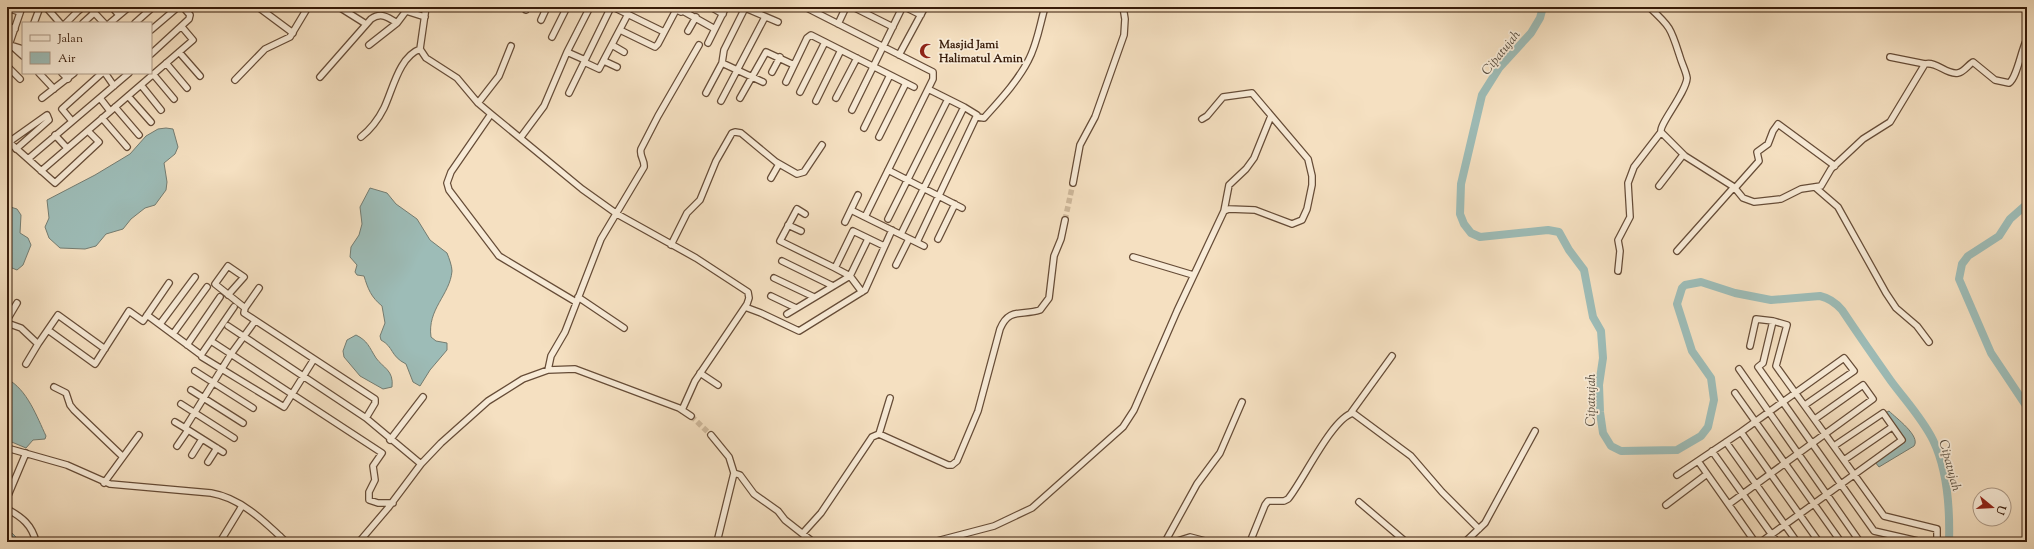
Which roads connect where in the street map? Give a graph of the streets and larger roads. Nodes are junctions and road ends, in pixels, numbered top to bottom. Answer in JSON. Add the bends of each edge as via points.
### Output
{"nodes":[{"id":1,"x":40,"y":7,"type":"edge"},
{"id":2,"x":46,"y":7,"type":"edge"},
{"id":3,"x":72,"y":7,"type":"edge"},
{"id":4,"x":83,"y":7,"type":"edge"},
{"id":5,"x":89,"y":7,"type":"edge"},
{"id":6,"x":112,"y":7,"type":"edge"},
{"id":7,"x":129,"y":7,"type":"edge"},
{"id":8,"x":153,"y":7,"type":"edge"},
{"id":9,"x":178,"y":7,"type":"edge"},
{"id":10,"x":183,"y":7,"type":"edge"},
{"id":11,"x":258,"y":7,"type":"edge"},
{"id":12,"x":308,"y":7,"type":"edge"},
{"id":13,"x":339,"y":7,"type":"edge"},
{"id":14,"x":425,"y":7,"type":"edge"},
{"id":15,"x":547,"y":7,"type":"edge"},
{"id":16,"x":567,"y":7,"type":"edge"},
{"id":17,"x":590,"y":7,"type":"edge"},
{"id":18,"x":612,"y":7,"type":"edge"},
{"id":19,"x":711,"y":7,"type":"edge"},
{"id":20,"x":726,"y":7,"type":"edge"},
{"id":21,"x":744,"y":7,"type":"edge"},
{"id":22,"x":805,"y":7,"type":"edge"},
{"id":23,"x":846,"y":7,"type":"edge"},
{"id":24,"x":853,"y":7,"type":"edge"},
{"id":25,"x":895,"y":7,"type":"edge"},
{"id":26,"x":906,"y":7,"type":"edge"},
{"id":27,"x":926,"y":7,"type":"edge"},
{"id":28,"x":1045,"y":7,"type":"edge"},
{"id":29,"x":1123,"y":7,"type":"edge"},
{"id":30,"x":1649,"y":7,"type":"edge"},
{"id":31,"x":7,"y":8,"type":"edge"},
{"id":32,"x":674,"y":8,"type":"edge"},
{"id":33,"x":684,"y":9,"type":"edge"},
{"id":34,"x":21,"y":10,"type":"edge"},
{"id":35,"x":77,"y":12,"type":"junction"},
{"id":36,"x":94,"y":13,"type":"junction"},
{"id":37,"x":628,"y":14,"type":"junction"},
{"id":38,"x":723,"y":14,"type":"junction"},
{"id":39,"x":119,"y":15,"type":"junction"},
{"id":40,"x":425,"y":17,"type":"junction"},
{"id":41,"x":765,"y":17,"type":"junction"},
{"id":42,"x":920,"y":17,"type":"junction"},
{"id":43,"x":696,"y":18,"type":"junction"},
{"id":44,"x":541,"y":20,"type":"dead end"},
{"id":45,"x":35,"y":22,"type":"edge"},
{"id":46,"x":59,"y":22,"type":"edge"},
{"id":47,"x":67,"y":22,"type":"edge"},
{"id":48,"x":84,"y":22,"type":"edge"},
{"id":49,"x":103,"y":22,"type":"edge"},
{"id":50,"x":111,"y":22,"type":"edge"},
{"id":51,"x":136,"y":22,"type":"edge"},
{"id":52,"x":778,"y":22,"type":"dead end"},
{"id":53,"x":397,"y":23,"type":"junction"},
{"id":54,"x":366,"y":24,"type":"junction"},
{"id":55,"x":838,"y":24,"type":"junction"},
{"id":56,"x":7,"y":26,"type":"edge"},
{"id":57,"x":182,"y":26,"type":"junction"},
{"id":58,"x":893,"y":27,"type":"junction"},
{"id":59,"x":714,"y":28,"type":"junction"},
{"id":60,"x":15,"y":29,"type":"junction"},
{"id":61,"x":152,"y":29,"type":"edge"},
{"id":62,"x":620,"y":30,"type":"junction"},
{"id":63,"x":688,"y":31,"type":"dead end"},
{"id":64,"x":664,"y":32,"type":"junction"},
{"id":65,"x":293,"y":33,"type":"junction"},
{"id":66,"x":552,"y":36,"type":"dead end"},
{"id":67,"x":2027,"y":39,"type":"edge"},
{"id":68,"x":825,"y":42,"type":"junction"},
{"id":69,"x":10,"y":45,"type":"edge"},
{"id":70,"x":369,"y":45,"type":"dead end"},
{"id":71,"x":612,"y":45,"type":"junction"},
{"id":72,"x":510,"y":46,"type":"dead end"},
{"id":73,"x":884,"y":46,"type":"junction"},
{"id":74,"x":420,"y":49,"type":"junction"},
{"id":75,"x":22,"y":50,"type":"edge"},
{"id":76,"x":841,"y":50,"type":"junction"},
{"id":77,"x":179,"y":52,"type":"junction"},
{"id":78,"x":567,"y":52,"type":"junction"},
{"id":79,"x":624,"y":52,"type":"dead end"},
{"id":80,"x":152,"y":53,"type":"edge"},
{"id":81,"x":22,"y":55,"type":"edge"},
{"id":82,"x":899,"y":55,"type":"junction"},
{"id":83,"x":1890,"y":57,"type":"dead end"},
{"id":84,"x":780,"y":58,"type":"junction"},
{"id":85,"x":857,"y":58,"type":"junction"},
{"id":86,"x":584,"y":61,"type":"junction"},
{"id":87,"x":604,"y":61,"type":"junction"},
{"id":88,"x":722,"y":62,"type":"junction"},
{"id":89,"x":166,"y":63,"type":"junction"},
{"id":90,"x":1925,"y":64,"type":"junction"},
{"id":91,"x":794,"y":65,"type":"junction"},
{"id":92,"x":7,"y":66,"type":"edge"},
{"id":93,"x":874,"y":66,"type":"junction"},
{"id":94,"x":617,"y":67,"type":"dead end"},
{"id":95,"x":737,"y":70,"type":"junction"},
{"id":96,"x":772,"y":72,"type":"dead end"},
{"id":97,"x":40,"y":74,"type":"edge"},
{"id":98,"x":63,"y":74,"type":"edge"},
{"id":99,"x":73,"y":74,"type":"edge"},
{"id":100,"x":103,"y":74,"type":"edge"},
{"id":101,"x":105,"y":74,"type":"edge"},
{"id":102,"x":128,"y":74,"type":"edge"},
{"id":103,"x":152,"y":74,"type":"edge"},
{"id":104,"x":890,"y":75,"type":"junction"},
{"id":105,"x":200,"y":76,"type":"dead end"},
{"id":106,"x":320,"y":77,"type":"dead end"},
{"id":107,"x":752,"y":77,"type":"junction"},
{"id":108,"x":20,"y":79,"type":"dead end"},
{"id":109,"x":68,"y":79,"type":"junction"},
{"id":110,"x":235,"y":80,"type":"dead end"},
{"id":111,"x":763,"y":82,"type":"dead end"},
{"id":112,"x":786,"y":82,"type":"dead end"},
{"id":113,"x":906,"y":83,"type":"junction"},
{"id":114,"x":141,"y":85,"type":"junction"},
{"id":115,"x":114,"y":86,"type":"junction"},
{"id":116,"x":914,"y":87,"type":"dead end"},
{"id":117,"x":187,"y":88,"type":"dead end"},
{"id":118,"x":54,"y":89,"type":"junction"},
{"id":119,"x":928,"y":89,"type":"junction"},
{"id":120,"x":800,"y":92,"type":"dead end"},
{"id":121,"x":568,"y":93,"type":"dead end"},
{"id":122,"x":706,"y":93,"type":"dead end"},
{"id":123,"x":128,"y":96,"type":"junction"},
{"id":124,"x":42,"y":98,"type":"dead end"},
{"id":125,"x":100,"y":98,"type":"junction"},
{"id":126,"x":740,"y":98,"type":"dead end"},
{"id":127,"x":836,"y":98,"type":"dead end"},
{"id":128,"x":174,"y":99,"type":"dead end"},
{"id":129,"x":948,"y":99,"type":"junction"},
{"id":130,"x":721,"y":101,"type":"dead end"},
{"id":131,"x":816,"y":101,"type":"dead end"},
{"id":132,"x":478,"y":103,"type":"junction"},
{"id":133,"x":964,"y":107,"type":"junction"},
{"id":134,"x":113,"y":109,"type":"junction"},
{"id":135,"x":161,"y":110,"type":"dead end"},
{"id":136,"x":852,"y":110,"type":"dead end"},
{"id":137,"x":491,"y":114,"type":"junction"},
{"id":138,"x":1271,"y":116,"type":"junction"},
{"id":139,"x":977,"y":117,"type":"junction"},
{"id":140,"x":102,"y":118,"type":"junction"},
{"id":141,"x":1202,"y":119,"type":"dead end"},
{"id":142,"x":72,"y":121,"type":"junction"},
{"id":143,"x":150,"y":122,"type":"dead end"},
{"id":144,"x":864,"y":128,"type":"dead end"},
{"id":145,"x":88,"y":131,"type":"junction"},
{"id":146,"x":1661,"y":132,"type":"junction"},
{"id":147,"x":56,"y":135,"type":"junction"},
{"id":148,"x":139,"y":135,"type":"dead end"},
{"id":149,"x":361,"y":137,"type":"dead end"},
{"id":150,"x":521,"y":137,"type":"junction"},
{"id":151,"x":879,"y":137,"type":"dead end"},
{"id":152,"x":822,"y":145,"type":"dead end"},
{"id":153,"x":126,"y":147,"type":"dead end"},
{"id":154,"x":68,"y":148,"type":"junction"},
{"id":155,"x":16,"y":149,"type":"junction"},
{"id":156,"x":1683,"y":154,"type":"junction"},
{"id":157,"x":28,"y":159,"type":"junction"},
{"id":158,"x":779,"y":164,"type":"junction"},
{"id":159,"x":1835,"y":166,"type":"junction"},
{"id":160,"x":888,"y":170,"type":"junction"},
{"id":161,"x":41,"y":171,"type":"junction"},
{"id":162,"x":770,"y":178,"type":"dead end"},
{"id":163,"x":908,"y":180,"type":"junction"},
{"id":164,"x":1073,"y":183,"type":"tunnel mouth"},
{"id":165,"x":1659,"y":186,"type":"dead end"},
{"id":166,"x":923,"y":188,"type":"junction"},
{"id":167,"x":1734,"y":188,"type":"junction"},
{"id":168,"x":1816,"y":188,"type":"junction"},
{"id":169,"x":858,"y":195,"type":"dead end"},
{"id":170,"x":940,"y":196,"type":"junction"},
{"id":171,"x":955,"y":204,"type":"junction"},
{"id":172,"x":962,"y":208,"type":"dead end"},
{"id":173,"x":851,"y":210,"type":"junction"},
{"id":174,"x":1224,"y":211,"type":"junction"},
{"id":175,"x":617,"y":214,"type":"junction"},
{"id":176,"x":806,"y":214,"type":"dead end"},
{"id":177,"x":865,"y":217,"type":"junction"},
{"id":178,"x":888,"y":218,"type":"dead end"},
{"id":179,"x":1065,"y":220,"type":"tunnel mouth"},
{"id":180,"x":845,"y":222,"type":"dead end"},
{"id":181,"x":788,"y":225,"type":"junction"},
{"id":182,"x":892,"y":230,"type":"junction"},
{"id":183,"x":801,"y":231,"type":"dead end"},
{"id":184,"x":901,"y":234,"type":"junction"},
{"id":185,"x":868,"y":239,"type":"junction"},
{"id":186,"x":909,"y":239,"type":"junction"},
{"id":187,"x":938,"y":239,"type":"dead end"},
{"id":188,"x":917,"y":242,"type":"junction"},
{"id":189,"x":671,"y":245,"type":"junction"},
{"id":190,"x":884,"y":246,"type":"junction"},
{"id":191,"x":924,"y":246,"type":"dead end"},
{"id":192,"x":1677,"y":251,"type":"dead end"},
{"id":193,"x":1133,"y":258,"type":"dead end"},
{"id":194,"x":782,"y":261,"type":"dead end"},
{"id":195,"x":896,"y":265,"type":"dead end"},
{"id":196,"x":835,"y":268,"type":"junction"},
{"id":197,"x":1618,"y":271,"type":"dead end"},
{"id":198,"x":850,"y":276,"type":"junction"},
{"id":199,"x":1193,"y":276,"type":"junction"},
{"id":200,"x":195,"y":277,"type":"dead end"},
{"id":201,"x":774,"y":278,"type":"dead end"},
{"id":202,"x":169,"y":283,"type":"dead end"},
{"id":203,"x":833,"y":286,"type":"junction"},
{"id":204,"x":207,"y":287,"type":"dead end"},
{"id":205,"x":259,"y":288,"type":"dead end"},
{"id":206,"x":862,"y":292,"type":"junction"},
{"id":207,"x":228,"y":295,"type":"junction"},
{"id":208,"x":770,"y":296,"type":"dead end"},
{"id":209,"x":814,"y":296,"type":"junction"},
{"id":210,"x":220,"y":297,"type":"dead end"},
{"id":211,"x":577,"y":299,"type":"junction"},
{"id":212,"x":748,"y":301,"type":"junction"},
{"id":213,"x":17,"y":303,"type":"dead end"},
{"id":214,"x":234,"y":307,"type":"dead end"},
{"id":215,"x":745,"y":307,"type":"junction"},
{"id":216,"x":245,"y":308,"type":"junction"},
{"id":217,"x":796,"y":308,"type":"junction"},
{"id":218,"x":761,"y":313,"type":"junction"},
{"id":219,"x":788,"y":314,"type":"dead end"},
{"id":220,"x":147,"y":315,"type":"junction"},
{"id":221,"x":7,"y":320,"type":"edge"},
{"id":222,"x":255,"y":321,"type":"junction"},
{"id":223,"x":1773,"y":321,"type":"junction"},
{"id":224,"x":7,"y":323,"type":"edge"},
{"id":225,"x":160,"y":324,"type":"junction"},
{"id":226,"x":228,"y":326,"type":"dead end"},
{"id":227,"x":624,"y":328,"type":"dead end"},
{"id":228,"x":48,"y":330,"type":"junction"},
{"id":229,"x":173,"y":334,"type":"junction"},
{"id":230,"x":244,"y":336,"type":"junction"},
{"id":231,"x":1929,"y":342,"type":"dead end"},
{"id":232,"x":214,"y":343,"type":"dead end"},
{"id":233,"x":38,"y":344,"type":"junction"},
{"id":234,"x":187,"y":344,"type":"junction"},
{"id":235,"x":1750,"y":346,"type":"dead end"},
{"id":236,"x":105,"y":349,"type":"junction"},
{"id":237,"x":231,"y":354,"type":"junction"},
{"id":238,"x":1392,"y":356,"type":"dead end"},
{"id":239,"x":202,"y":357,"type":"dead end"},
{"id":240,"x":314,"y":359,"type":"junction"},
{"id":241,"x":26,"y":364,"type":"dead end"},
{"id":242,"x":222,"y":369,"type":"junction"},
{"id":243,"x":1739,"y":369,"type":"dead end"},
{"id":244,"x":548,"y":370,"type":"junction"},
{"id":245,"x":195,"y":371,"type":"dead end"},
{"id":246,"x":700,"y":373,"type":"junction"},
{"id":247,"x":304,"y":375,"type":"junction"},
{"id":248,"x":213,"y":383,"type":"junction"},
{"id":249,"x":718,"y":385,"type":"dead end"},
{"id":250,"x":54,"y":387,"type":"dead end"},
{"id":251,"x":191,"y":390,"type":"dead end"},
{"id":252,"x":1797,"y":392,"type":"junction"},
{"id":253,"x":1735,"y":393,"type":"dead end"},
{"id":254,"x":292,"y":394,"type":"junction"},
{"id":255,"x":423,"y":397,"type":"dead end"},
{"id":256,"x":204,"y":398,"type":"junction"},
{"id":257,"x":890,"y":398,"type":"dead end"},
{"id":258,"x":1242,"y":402,"type":"dead end"},
{"id":259,"x":1783,"y":402,"type":"junction"},
{"id":260,"x":181,"y":404,"type":"dead end"},
{"id":261,"x":1806,"y":405,"type":"junction"},
{"id":262,"x":253,"y":408,"type":"dead end"},
{"id":263,"x":682,"y":410,"type":"junction"},
{"id":264,"x":1769,"y":412,"type":"junction"},
{"id":265,"x":194,"y":413,"type":"junction"},
{"id":266,"x":1350,"y":414,"type":"junction"},
{"id":267,"x":691,"y":416,"type":"tunnel mouth"},
{"id":268,"x":366,"y":418,"type":"junction"},
{"id":269,"x":1815,"y":419,"type":"junction"},
{"id":270,"x":175,"y":422,"type":"dead end"},
{"id":271,"x":1755,"y":422,"type":"junction"},
{"id":272,"x":243,"y":423,"type":"dead end"},
{"id":273,"x":1892,"y":427,"type":"junction"},
{"id":274,"x":186,"y":429,"type":"junction"},
{"id":275,"x":1535,"y":431,"type":"dead end"},
{"id":276,"x":1741,"y":432,"type":"junction"},
{"id":277,"x":1825,"y":432,"type":"junction"},
{"id":278,"x":880,"y":434,"type":"junction"},
{"id":279,"x":139,"y":435,"type":"dead end"},
{"id":280,"x":711,"y":435,"type":"tunnel mouth"},
{"id":281,"x":234,"y":438,"type":"dead end"},
{"id":282,"x":202,"y":439,"type":"junction"},
{"id":283,"x":390,"y":440,"type":"junction"},
{"id":284,"x":1726,"y":442,"type":"junction"},
{"id":285,"x":1811,"y":443,"type":"junction"},
{"id":286,"x":177,"y":446,"type":"dead end"},
{"id":287,"x":1834,"y":446,"type":"junction"},
{"id":288,"x":7,"y":448,"type":"edge"},
{"id":289,"x":1712,"y":452,"type":"junction"},
{"id":290,"x":26,"y":453,"type":"junction"},
{"id":291,"x":1798,"y":453,"type":"junction"},
{"id":292,"x":192,"y":455,"type":"dead end"},
{"id":293,"x":122,"y":456,"type":"junction"},
{"id":294,"x":1844,"y":460,"type":"junction"},
{"id":295,"x":1698,"y":461,"type":"junction"},
{"id":296,"x":208,"y":462,"type":"dead end"},
{"id":297,"x":1784,"y":463,"type":"junction"},
{"id":298,"x":421,"y":464,"type":"junction"},
{"id":299,"x":734,"y":473,"type":"junction"},
{"id":300,"x":1770,"y":473,"type":"junction"},
{"id":301,"x":1707,"y":474,"type":"junction"},
{"id":302,"x":1855,"y":474,"type":"junction"},
{"id":303,"x":1677,"y":475,"type":"dead end"},
{"id":304,"x":104,"y":482,"type":"junction"},
{"id":305,"x":1756,"y":484,"type":"junction"},
{"id":306,"x":1841,"y":484,"type":"junction"},
{"id":307,"x":1742,"y":494,"type":"junction"},
{"id":308,"x":1827,"y":494,"type":"junction"},
{"id":309,"x":7,"y":498,"type":"edge"},
{"id":310,"x":1359,"y":502,"type":"dead end"},
{"id":311,"x":393,"y":503,"type":"junction"},
{"id":312,"x":1728,"y":504,"type":"junction"},
{"id":313,"x":1814,"y":504,"type":"junction"},
{"id":314,"x":1666,"y":505,"type":"dead end"},
{"id":315,"x":242,"y":506,"type":"junction"},
{"id":316,"x":7,"y":509,"type":"edge"},
{"id":317,"x":1799,"y":514,"type":"junction"},
{"id":318,"x":1785,"y":524,"type":"junction"},
{"id":319,"x":1479,"y":529,"type":"junction"},
{"id":320,"x":803,"y":533,"type":"junction"},
{"id":321,"x":1771,"y":534,"type":"junction"},
{"id":322,"x":280,"y":536,"type":"junction"},
{"id":323,"x":36,"y":542,"type":"edge"},
{"id":324,"x":220,"y":542,"type":"edge"},
{"id":325,"x":276,"y":542,"type":"edge"},
{"id":326,"x":286,"y":542,"type":"edge"},
{"id":327,"x":359,"y":542,"type":"edge"},
{"id":328,"x":717,"y":542,"type":"edge"},
{"id":329,"x":813,"y":542,"type":"edge"},
{"id":330,"x":933,"y":542,"type":"edge"},
{"id":331,"x":1166,"y":542,"type":"edge"},
{"id":332,"x":1174,"y":542,"type":"edge"},
{"id":333,"x":1209,"y":542,"type":"edge"},
{"id":334,"x":1250,"y":542,"type":"edge"},
{"id":335,"x":1406,"y":542,"type":"edge"},
{"id":336,"x":1465,"y":542,"type":"edge"},
{"id":337,"x":1755,"y":542,"type":"edge"},
{"id":338,"x":1761,"y":542,"type":"edge"},
{"id":339,"x":1777,"y":542,"type":"edge"},
{"id":340,"x":1797,"y":542,"type":"edge"},
{"id":341,"x":1819,"y":542,"type":"edge"},
{"id":342,"x":1841,"y":542,"type":"edge"},
{"id":343,"x":1860,"y":542,"type":"edge"},
{"id":344,"x":1922,"y":542,"type":"edge"},
{"id":345,"x":1937,"y":542,"type":"edge"}],
"edges":[{"from":1,"to":45,"type":"street"},
{"from":2,"to":46,"type":"street"},
{"from":3,"to":35,"type":"street"},
{"from":4,"to":35,"type":"street"},
{"from":5,"to":36,"type":"street"},
{"from":6,"to":39,"type":"street"},
{"from":7,"to":39,"type":"street"},
{"from":8,"to":51,"type":"street"},
{"from":9,"to":61,"type":"street"},
{"from":10,"to":57,"type":"street","via":[[190,18]]},
{"from":11,"to":65,"type":"street"},
{"from":12,"to":65,"type":"street"},
{"from":13,"to":54,"type":"street"},
{"from":14,"to":40,"type":"street"},
{"from":15,"to":44,"type":"street"},
{"from":16,"to":66,"type":"street"},
{"from":17,"to":78,"type":"street"},
{"from":18,"to":37,"type":"street"},
{"from":18,"to":86,"type":"street"},
{"from":19,"to":38,"type":"street"},
{"from":20,"to":38,"type":"street"},
{"from":21,"to":41,"type":"street"},
{"from":21,"to":88,"type":"street","via":[[724,50]]},
{"from":22,"to":55,"type":"street"},
{"from":23,"to":55,"type":"street"},
{"from":24,"to":58,"type":"street"},
{"from":25,"to":58,"type":"street","via":[[901,10]]},
{"from":26,"to":42,"type":"street"},
{"from":27,"to":42,"type":"street"},
{"from":28,"to":139,"type":"street","via":[[1029,60],[984,118]]},
{"from":29,"to":164,"type":"street","via":[[1124,35],[1095,117],[1080,145]]},
{"from":30,"to":146,"type":"street","via":[[1666,22],[1675,38],[1688,78],[1675,106],[1661,126]]},
{"from":31,"to":34,"type":"street"},
{"from":32,"to":33,"type":"street"},
{"from":32,"to":64,"type":"street"},
{"from":33,"to":43,"type":"street"},
{"from":34,"to":60,"type":"street"},
{"from":35,"to":47,"type":"street"},
{"from":36,"to":48,"type":"street"},
{"from":36,"to":49,"type":"street"},
{"from":37,"to":62,"type":"street"},
{"from":37,"to":64,"type":"street"},
{"from":38,"to":59,"type":"street"},
{"from":39,"to":50,"type":"street"},
{"from":40,"to":53,"type":"street","via":[[406,11]]},
{"from":40,"to":74,"type":"street"},
{"from":41,"to":52,"type":"street"},
{"from":41,"to":95,"type":"street"},
{"from":42,"to":82,"type":"street"},
{"from":43,"to":59,"type":"street"},
{"from":43,"to":63,"type":"street"},
{"from":53,"to":54,"type":"street","via":[[379,15]]},
{"from":53,"to":70,"type":"street"},
{"from":54,"to":106,"type":"street"},
{"from":55,"to":73,"type":"street"},
{"from":56,"to":60,"type":"street"},
{"from":57,"to":77,"type":"street","via":[[193,40]]},
{"from":57,"to":80,"type":"street"},
{"from":58,"to":73,"type":"street"},
{"from":59,"to":175,"type":"street","via":[[652,126],[640,152],[644,167]]},
{"from":60,"to":69,"type":"street"},
{"from":62,"to":64,"type":"street","via":[[655,47]]},
{"from":62,"to":71,"type":"street"},
{"from":65,"to":110,"type":"street","via":[[286,40],[264,49]]},
{"from":67,"to":90,"type":"street","via":[[2009,83],[1995,80],[1973,62],[1955,73]]},
{"from":68,"to":76,"type":"street"},
{"from":68,"to":91,"type":"street","via":[[809,36]]},
{"from":68,"to":120,"type":"street"},
{"from":69,"to":75,"type":"street"},
{"from":69,"to":81,"type":"street"},
{"from":71,"to":79,"type":"street"},
{"from":71,"to":87,"type":"street"},
{"from":72,"to":132,"type":"street","via":[[499,76]]},
{"from":73,"to":82,"type":"street"},
{"from":73,"to":93,"type":"street"},
{"from":74,"to":132,"type":"street","via":[[426,58],[457,78]]},
{"from":74,"to":149,"type":"street","via":[[408,56],[380,115]]},
{"from":76,"to":85,"type":"street"},
{"from":76,"to":131,"type":"street"},
{"from":77,"to":89,"type":"street"},
{"from":77,"to":105,"type":"street"},
{"from":78,"to":86,"type":"street"},
{"from":78,"to":150,"type":"street","via":[[544,106]]},
{"from":82,"to":119,"type":"street","via":[[933,72],[934,76]]},
{"from":83,"to":90,"type":"street"},
{"from":84,"to":91,"type":"street"},
{"from":84,"to":96,"type":"street"},
{"from":84,"to":107,"type":"street","via":[[766,52]]},
{"from":85,"to":93,"type":"street"},
{"from":85,"to":127,"type":"street"},
{"from":86,"to":87,"type":"street","via":[[598,69]]},
{"from":86,"to":121,"type":"street"},
{"from":87,"to":94,"type":"street"},
{"from":88,"to":95,"type":"street"},
{"from":88,"to":122,"type":"street"},
{"from":89,"to":103,"type":"street"},
{"from":89,"to":117,"type":"street"},
{"from":90,"to":159,"type":"street","via":[[1888,124],[1863,139]]},
{"from":91,"to":112,"type":"street"},
{"from":92,"to":108,"type":"street"},
{"from":93,"to":104,"type":"street"},
{"from":93,"to":136,"type":"street"},
{"from":95,"to":107,"type":"street"},
{"from":95,"to":130,"type":"street"},
{"from":97,"to":118,"type":"street"},
{"from":98,"to":109,"type":"street"},
{"from":99,"to":109,"type":"street"},
{"from":100,"to":142,"type":"street","via":[[62,109]]},
{"from":101,"to":115,"type":"street"},
{"from":102,"to":115,"type":"street"},
{"from":103,"to":114,"type":"street"},
{"from":103,"to":128,"type":"street"},
{"from":104,"to":113,"type":"street"},
{"from":104,"to":144,"type":"street"},
{"from":107,"to":111,"type":"street"},
{"from":107,"to":126,"type":"street"},
{"from":109,"to":118,"type":"street"},
{"from":113,"to":116,"type":"street"},
{"from":113,"to":151,"type":"street"},
{"from":114,"to":123,"type":"street"},
{"from":114,"to":135,"type":"street"},
{"from":115,"to":125,"type":"street"},
{"from":118,"to":124,"type":"street"},
{"from":119,"to":129,"type":"street"},
{"from":119,"to":160,"type":"street"},
{"from":123,"to":134,"type":"street"},
{"from":123,"to":143,"type":"street"},
{"from":125,"to":134,"type":"street"},
{"from":125,"to":142,"type":"street"},
{"from":129,"to":133,"type":"street"},
{"from":129,"to":163,"type":"street"},
{"from":132,"to":137,"type":"street"},
{"from":133,"to":139,"type":"street","via":[[977,114]]},
{"from":133,"to":166,"type":"street"},
{"from":134,"to":140,"type":"street"},
{"from":134,"to":148,"type":"street"},
{"from":137,"to":150,"type":"street"},
{"from":137,"to":211,"type":"street","via":[[451,172],[447,183],[449,190],[499,256]]},
{"from":138,"to":141,"type":"street","via":[[1252,93],[1247,93],[1220,98]]},
{"from":138,"to":174,"type":"street","via":[[1254,158],[1229,185]]},
{"from":138,"to":174,"type":"street","via":[[1308,159],[1312,185],[1305,216],[1300,222],[1292,224],[1255,210]]},
{"from":139,"to":170,"type":"street"},
{"from":140,"to":145,"type":"street"},
{"from":140,"to":153,"type":"street"},
{"from":142,"to":147,"type":"street"},
{"from":145,"to":154,"type":"street"},
{"from":145,"to":161,"type":"street","via":[[99,142],[55,183]]},
{"from":146,"to":156,"type":"street"},
{"from":146,"to":197,"type":"street","via":[[1634,167],[1628,183],[1630,218],[1618,240]]},
{"from":147,"to":154,"type":"street"},
{"from":147,"to":157,"type":"street"},
{"from":150,"to":175,"type":"street","via":[[577,185]]},
{"from":152,"to":158,"type":"street","via":[[801,174]]},
{"from":154,"to":161,"type":"street"},
{"from":155,"to":155,"type":"street","via":[[49,120],[47,115],[9,142]]},
{"from":155,"to":157,"type":"street"},
{"from":156,"to":165,"type":"street"},
{"from":156,"to":167,"type":"street"},
{"from":157,"to":161,"type":"street"},
{"from":158,"to":162,"type":"street"},
{"from":158,"to":189,"type":"street","via":[[741,133],[732,133],[716,161],[700,200],[687,213]]},
{"from":159,"to":167,"type":"street","via":[[1778,124],[1767,145],[1757,152],[1759,161]]},
{"from":159,"to":168,"type":"street","via":[[1822,185]]},
{"from":160,"to":163,"type":"street"},
{"from":160,"to":177,"type":"street"},
{"from":163,"to":166,"type":"street"},
{"from":163,"to":178,"type":"street"},
{"from":166,"to":170,"type":"street"},
{"from":166,"to":184,"type":"street"},
{"from":167,"to":168,"type":"street","via":[[1743,198],[1754,202],[1781,199],[1801,189]]},
{"from":167,"to":192,"type":"street"},
{"from":168,"to":231,"type":"street","via":[[1838,207],[1896,308],[1917,326]]},
{"from":169,"to":173,"type":"street"},
{"from":170,"to":171,"type":"street"},
{"from":170,"to":188,"type":"street"},
{"from":171,"to":172,"type":"street"},
{"from":171,"to":187,"type":"street"},
{"from":173,"to":177,"type":"street"},
{"from":173,"to":180,"type":"street"},
{"from":174,"to":199,"type":"street"},
{"from":175,"to":189,"type":"street"},
{"from":175,"to":211,"type":"street","via":[[601,239]]},
{"from":176,"to":181,"type":"street","via":[[797,209]]},
{"from":177,"to":182,"type":"street"},
{"from":179,"to":278,"type":"street","via":[[1054,256],[1047,303],[1040,310],[1012,314],[1005,318],[978,411],[957,461],[948,465]]},
{"from":181,"to":183,"type":"street"},
{"from":181,"to":196,"type":"street","via":[[780,241]]},
{"from":182,"to":184,"type":"street"},
{"from":182,"to":190,"type":"street"},
{"from":184,"to":186,"type":"street"},
{"from":185,"to":190,"type":"street"},
{"from":185,"to":196,"type":"street","via":[[852,231]]},
{"from":185,"to":198,"type":"street"},
{"from":186,"to":188,"type":"street"},
{"from":186,"to":195,"type":"street"},
{"from":188,"to":191,"type":"street"},
{"from":189,"to":212,"type":"street","via":[[740,286],[748,292]]},
{"from":190,"to":206,"type":"street"},
{"from":193,"to":199,"type":"street"},
{"from":194,"to":203,"type":"street"},
{"from":196,"to":198,"type":"street"},
{"from":198,"to":203,"type":"street"},
{"from":198,"to":206,"type":"street"},
{"from":199,"to":330,"type":"street","via":[[1134,410],[1123,427],[1032,508],[994,526]]},
{"from":200,"to":225,"type":"street"},
{"from":201,"to":209,"type":"street"},
{"from":202,"to":220,"type":"street"},
{"from":203,"to":209,"type":"street"},
{"from":204,"to":229,"type":"street"},
{"from":205,"to":216,"type":"street"},
{"from":206,"to":218,"type":"street","via":[[799,331]]},
{"from":207,"to":207,"type":"street","via":[[244,277],[228,266],[214,284]]},
{"from":207,"to":216,"type":"street"},
{"from":208,"to":217,"type":"street"},
{"from":209,"to":217,"type":"street"},
{"from":210,"to":234,"type":"street"},
{"from":211,"to":227,"type":"street"},
{"from":211,"to":244,"type":"street","via":[[563,336],[551,356]]},
{"from":212,"to":215,"type":"street"},
{"from":212,"to":218,"type":"street"},
{"from":213,"to":221,"type":"street"},
{"from":214,"to":234,"type":"street","via":[[201,354]]},
{"from":215,"to":218,"type":"street"},
{"from":215,"to":246,"type":"street"},
{"from":216,"to":222,"type":"street","via":[[244,313]]},
{"from":217,"to":219,"type":"street"},
{"from":220,"to":225,"type":"street"},
{"from":220,"to":236,"type":"street","via":[[143,321],[129,311]]},
{"from":222,"to":230,"type":"street"},
{"from":222,"to":240,"type":"street"},
{"from":223,"to":235,"type":"street","via":[[1756,319]]},
{"from":223,"to":252,"type":"street","via":[[1787,325],[1776,366]]},
{"from":223,"to":259,"type":"street","via":[[1763,363],[1758,367]]},
{"from":224,"to":233,"type":"street","via":[[22,328]]},
{"from":225,"to":229,"type":"street"},
{"from":226,"to":230,"type":"street"},
{"from":228,"to":233,"type":"street"},
{"from":228,"to":236,"type":"street","via":[[95,364]]},
{"from":228,"to":236,"type":"street","via":[[58,315]]},
{"from":229,"to":234,"type":"street"},
{"from":230,"to":237,"type":"street"},
{"from":230,"to":247,"type":"street"},
{"from":232,"to":237,"type":"street"},
{"from":233,"to":241,"type":"street"},
{"from":237,"to":242,"type":"street"},
{"from":237,"to":254,"type":"street"},
{"from":238,"to":266,"type":"street"},
{"from":239,"to":242,"type":"street"},
{"from":240,"to":247,"type":"street"},
{"from":240,"to":268,"type":"street","via":[[375,399]]},
{"from":242,"to":248,"type":"street"},
{"from":242,"to":254,"type":"street","via":[[284,408]]},
{"from":243,"to":264,"type":"street"},
{"from":244,"to":263,"type":"street","via":[[581,370]]},
{"from":244,"to":298,"type":"street","via":[[523,379],[499,393]]},
{"from":245,"to":248,"type":"street"},
{"from":246,"to":249,"type":"street"},
{"from":246,"to":263,"type":"street"},
{"from":247,"to":254,"type":"street"},
{"from":247,"to":268,"type":"street"},
{"from":248,"to":256,"type":"street"},
{"from":248,"to":262,"type":"street"},
{"from":250,"to":293,"type":"street","via":[[66,393],[74,410]]},
{"from":251,"to":256,"type":"street"},
{"from":252,"to":259,"type":"street"},
{"from":252,"to":261,"type":"street"},
{"from":252,"to":261,"type":"street","via":[[1844,358],[1848,362],[1854,371]]},
{"from":253,"to":271,"type":"street"},
{"from":254,"to":311,"type":"street","via":[[382,453],[373,466],[375,480],[369,492],[369,500]]},
{"from":255,"to":283,"type":"street"},
{"from":256,"to":265,"type":"street"},
{"from":256,"to":272,"type":"street"},
{"from":257,"to":278,"type":"street"},
{"from":258,"to":331,"type":"street","via":[[1220,453],[1197,484]]},
{"from":259,"to":264,"type":"street"},
{"from":259,"to":285,"type":"street"},
{"from":260,"to":265,"type":"street"},
{"from":261,"to":269,"type":"street"},
{"from":263,"to":267,"type":"street"},
{"from":264,"to":271,"type":"street"},
{"from":264,"to":291,"type":"street"},
{"from":265,"to":274,"type":"street"},
{"from":265,"to":281,"type":"street"},
{"from":266,"to":319,"type":"street","via":[[1356,414],[1411,456]]},
{"from":266,"to":334,"type":"street","via":[[1339,424],[1315,456],[1288,499],[1268,501]]},
{"from":268,"to":283,"type":"street"},
{"from":269,"to":277,"type":"street"},
{"from":269,"to":277,"type":"street","via":[[1863,385],[1873,399]]},
{"from":270,"to":274,"type":"street"},
{"from":271,"to":276,"type":"street"},
{"from":271,"to":297,"type":"street"},
{"from":273,"to":287,"type":"street","via":[[1883,413]]},
{"from":273,"to":294,"type":"street"},
{"from":273,"to":302,"type":"street","via":[[1902,440]]},
{"from":274,"to":282,"type":"street"},
{"from":274,"to":286,"type":"street"},
{"from":275,"to":319,"type":"street"},
{"from":276,"to":284,"type":"street"},
{"from":276,"to":300,"type":"street"},
{"from":277,"to":285,"type":"street"},
{"from":277,"to":287,"type":"street"},
{"from":278,"to":320,"type":"street","via":[[872,437],[821,513]]},
{"from":279,"to":293,"type":"street"},
{"from":280,"to":299,"type":"street","via":[[729,457]]},
{"from":282,"to":292,"type":"street"},
{"from":282,"to":296,"type":"street","via":[[220,450]]},
{"from":283,"to":298,"type":"street"},
{"from":284,"to":289,"type":"street"},
{"from":284,"to":305,"type":"street"},
{"from":285,"to":291,"type":"street"},
{"from":285,"to":306,"type":"street"},
{"from":287,"to":294,"type":"street"},
{"from":288,"to":290,"type":"street"},
{"from":289,"to":295,"type":"street"},
{"from":289,"to":307,"type":"street"},
{"from":290,"to":304,"type":"street","via":[[67,465]]},
{"from":290,"to":309,"type":"street"},
{"from":291,"to":297,"type":"street"},
{"from":291,"to":308,"type":"street"},
{"from":293,"to":304,"type":"street"},
{"from":294,"to":302,"type":"street"},
{"from":295,"to":301,"type":"street"},
{"from":295,"to":303,"type":"street"},
{"from":297,"to":300,"type":"street"},
{"from":297,"to":313,"type":"street"},
{"from":298,"to":311,"type":"street"},
{"from":299,"to":320,"type":"street","via":[[740,475],[754,494]]},
{"from":299,"to":328,"type":"street"},
{"from":300,"to":305,"type":"street"},
{"from":300,"to":317,"type":"street"},
{"from":301,"to":312,"type":"street"},
{"from":301,"to":314,"type":"street"},
{"from":302,"to":306,"type":"street"},
{"from":302,"to":345,"type":"street","via":[[1884,516],[1937,528]]},
{"from":304,"to":315,"type":"street","via":[[218,495]]},
{"from":305,"to":307,"type":"street"},
{"from":305,"to":318,"type":"street"},
{"from":306,"to":308,"type":"street"},
{"from":306,"to":344,"type":"street","via":[[1874,531]]},
{"from":307,"to":312,"type":"street"},
{"from":307,"to":321,"type":"street"},
{"from":308,"to":313,"type":"street"},
{"from":308,"to":343,"type":"street"},
{"from":310,"to":335,"type":"street"},
{"from":311,"to":327,"type":"street"},
{"from":312,"to":337,"type":"street"},
{"from":313,"to":317,"type":"street"},
{"from":313,"to":342,"type":"street"},
{"from":315,"to":322,"type":"street"},
{"from":315,"to":324,"type":"street"},
{"from":316,"to":323,"type":"street","via":[[28,524]]},
{"from":317,"to":318,"type":"street"},
{"from":317,"to":341,"type":"street"},
{"from":318,"to":321,"type":"street"},
{"from":318,"to":340,"type":"street"},
{"from":319,"to":336,"type":"street"},
{"from":320,"to":329,"type":"street"},
{"from":321,"to":338,"type":"street"},
{"from":321,"to":339,"type":"street"},
{"from":322,"to":325,"type":"street"},
{"from":322,"to":326,"type":"street"},
{"from":332,"to":333,"type":"street","via":[[1190,537]]}]}
